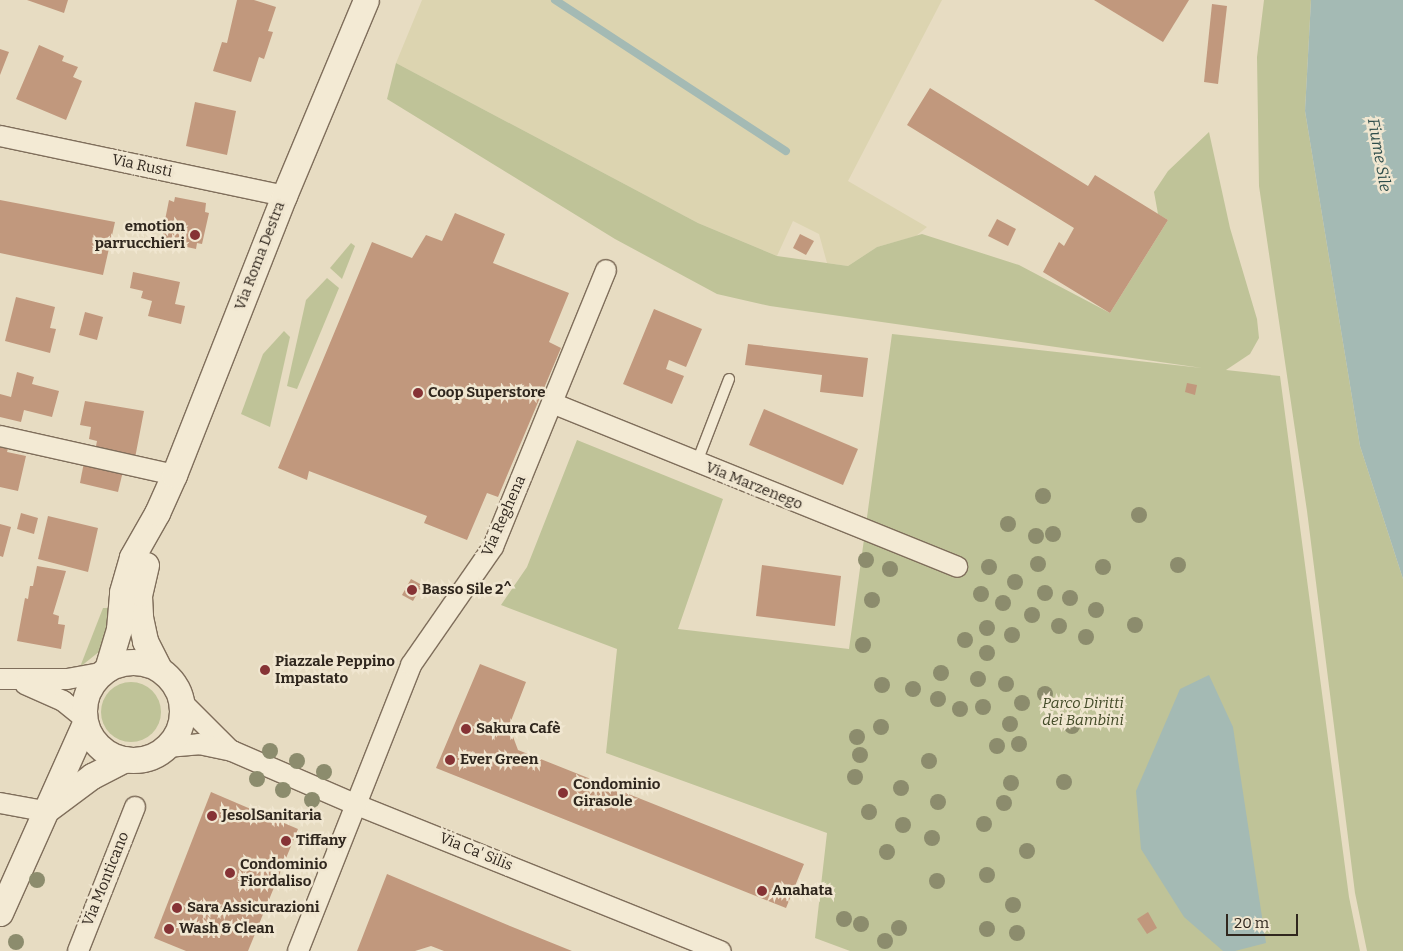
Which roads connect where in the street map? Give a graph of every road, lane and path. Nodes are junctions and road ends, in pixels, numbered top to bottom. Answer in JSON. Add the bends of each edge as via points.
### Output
{"nodes":[{"id":1,"x":366,"y":0,"type":"edge"},
{"id":2,"x":0,"y":136,"type":"edge"},
{"id":3,"x":284,"y":196,"type":"junction"},
{"id":4,"x":606,"y":270,"type":"dead end"},
{"id":5,"x":729,"y":379,"type":"dead end"},
{"id":6,"x":552,"y":403,"type":"junction"},
{"id":7,"x":0,"y":436,"type":"edge"},
{"id":8,"x":697,"y":462,"type":"junction"},
{"id":9,"x":174,"y":474,"type":"junction"},
{"id":10,"x":157,"y":513,"type":"junction"},
{"id":11,"x":957,"y":567,"type":"dead end"},
{"id":12,"x":159,"y":669,"type":"junction"},
{"id":13,"x":104,"y":671,"type":"junction"},
{"id":14,"x":7,"y":680,"type":"edge"},
{"id":15,"x":181,"y":701,"type":"junction"},
{"id":16,"x":84,"y":721,"type":"junction"},
{"id":17,"x":167,"y":747,"type":"junction"},
{"id":18,"x":232,"y":751,"type":"junction"},
{"id":19,"x":125,"y":759,"type":"junction"},
{"id":20,"x":0,"y":803,"type":"edge"},
{"id":21,"x":356,"y":805,"type":"junction"},
{"id":22,"x":135,"y":808,"type":"dead end"},
{"id":23,"x":44,"y":811,"type":"junction"},
{"id":24,"x":0,"y":912,"type":"edge"},
{"id":25,"x":78,"y":951,"type":"edge"},
{"id":26,"x":298,"y":951,"type":"edge"},
{"id":27,"x":721,"y":951,"type":"edge"}],
"edges":[{"from":1,"to":3,"type":"street","name":"Via Roma Destra"},
{"from":2,"to":3,"type":"street","name":"Via Rusti"},
{"from":3,"to":9,"type":"street","name":"Via Roma Destra"},
{"from":4,"to":6,"type":"street","name":"Via Reghena"},
{"from":5,"to":8,"type":"lane"},
{"from":6,"to":8,"type":"street","name":"Via Marzenego"},
{"from":6,"to":21,"type":"street","name":"Via Reghena","via":[[493,547],[411,666]]},
{"from":7,"to":9,"type":"street"},
{"from":8,"to":11,"type":"street","name":"Via Marzenego"},
{"from":9,"to":10,"type":"street","name":"Via Roma Destra"},
{"from":10,"to":12,"type":"street","name":"Via Roma Destra","via":[[139,596],[145,641]]},
{"from":10,"to":13,"type":"street","name":"Via Roma Destra","via":[[132,557],[122,592],[119,629]]},
{"from":12,"to":13,"type":"street","via":[[135,662]]},
{"from":12,"to":15,"type":"street","name":"Via Roma Destra","via":[[172,682]]},
{"from":13,"to":14,"type":"street","via":[[67,679]]},
{"from":13,"to":16,"type":"street","name":"Via Roma Destra","via":[[86,693]]},
{"from":14,"to":16,"type":"street","via":[[49,693]]},
{"from":15,"to":17,"type":"street","via":[[180,725]]},
{"from":15,"to":18,"type":"street","name":"Via Ca' Silis"},
{"from":16,"to":19,"type":"street","via":[[101,749]]},
{"from":16,"to":23,"type":"street","name":"Via Roma Destra"},
{"from":17,"to":18,"type":"street","name":"Via Ca' Silis","via":[[199,744]]},
{"from":17,"to":19,"type":"street","via":[[149,758]]},
{"from":18,"to":21,"type":"street","name":"Via Ca' Silis"},
{"from":19,"to":23,"type":"street","via":[[92,776]]},
{"from":20,"to":23,"type":"street"},
{"from":21,"to":26,"type":"street"},
{"from":21,"to":27,"type":"street","name":"Via Ca' Silis"},
{"from":22,"to":25,"type":"street","name":"Via Monticano"},
{"from":23,"to":24,"type":"street","name":"Via Roma Destra"}]}
